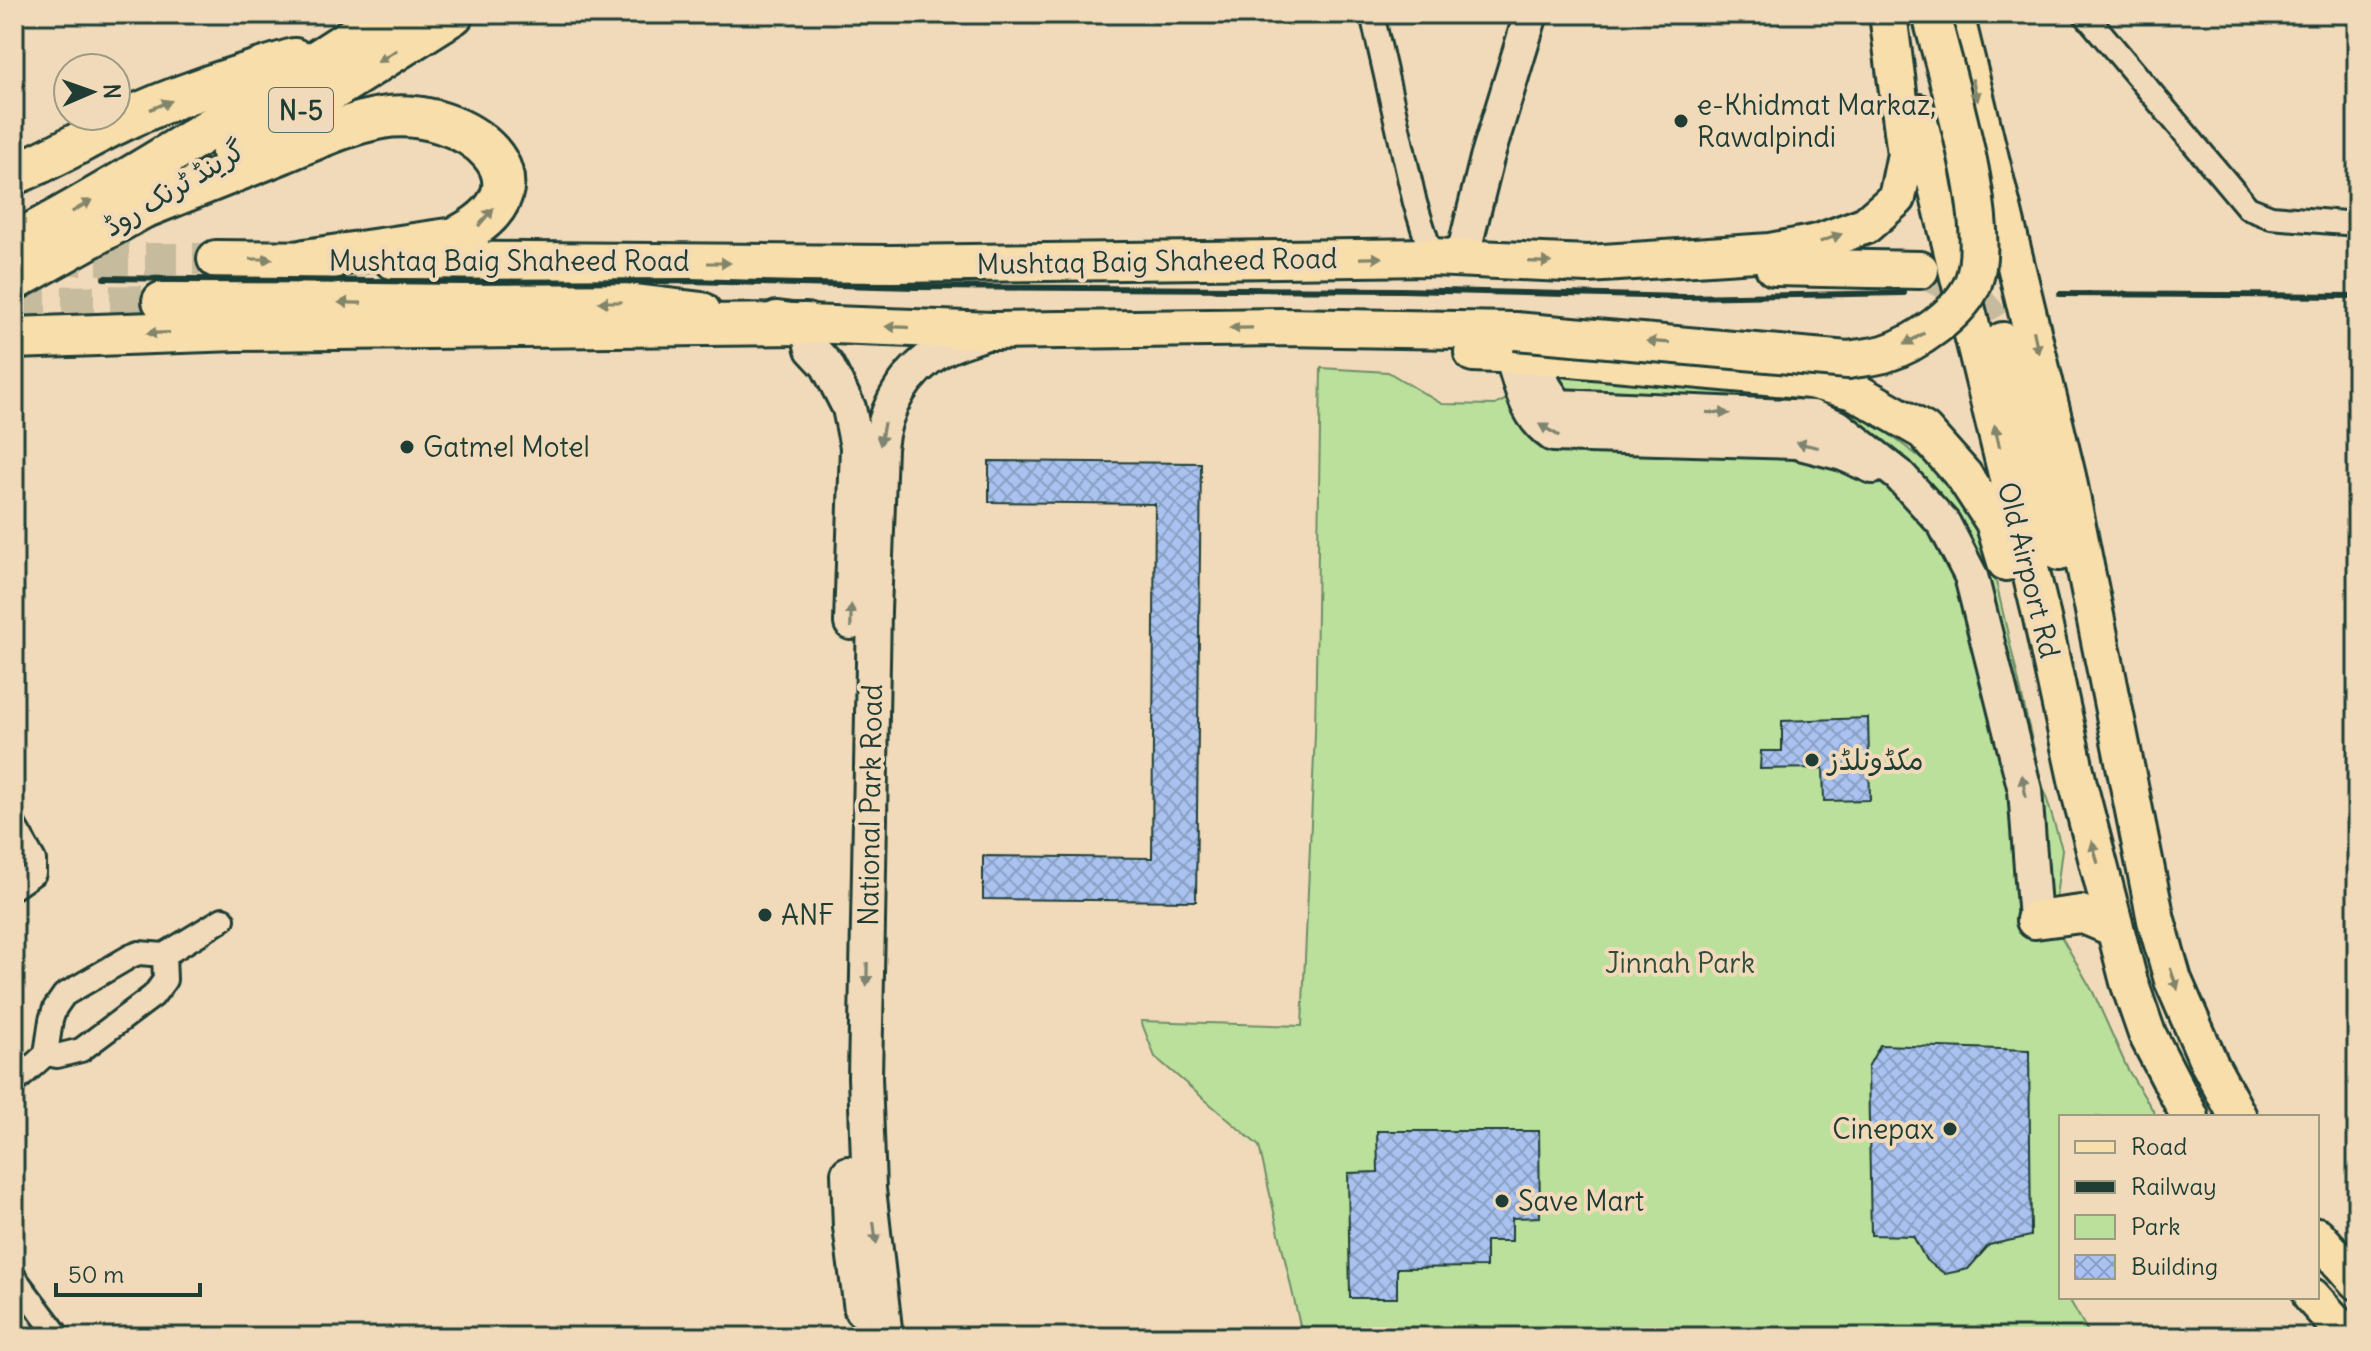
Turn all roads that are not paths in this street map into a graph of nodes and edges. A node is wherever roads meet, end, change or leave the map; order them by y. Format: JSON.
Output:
{"nodes":[{"id":1,"x":390,"y":14,"type":"edge"},
{"id":2,"x":453,"y":14,"type":"edge"},
{"id":3,"x":1372,"y":14,"type":"edge"},
{"id":4,"x":1531,"y":14,"type":"edge"},
{"id":5,"x":1891,"y":14,"type":"edge"},
{"id":6,"x":1931,"y":14,"type":"edge"},
{"id":7,"x":1955,"y":14,"type":"edge"},
{"id":8,"x":2085,"y":14,"type":"edge"},
{"id":9,"x":345,"y":43,"type":"junction"},
{"id":10,"x":1994,"y":166,"type":"junction"},
{"id":11,"x":14,"y":174,"type":"edge"},
{"id":12,"x":1938,"y":190,"type":"junction"},
{"id":13,"x":148,"y":206,"type":"junction"},
{"id":14,"x":2357,"y":224,"type":"edge"},
{"id":15,"x":14,"y":243,"type":"edge"},
{"id":16,"x":1447,"y":258,"type":"junction"},
{"id":17,"x":216,"y":259,"type":"tunnel mouth"},
{"id":18,"x":305,"y":260,"type":"junction"},
{"id":19,"x":1588,"y":264,"type":"junction"},
{"id":20,"x":1920,"y":270,"type":"tunnel mouth"},
{"id":21,"x":14,"y":280,"type":"edge"},
{"id":22,"x":161,"y":301,"type":"tunnel mouth"},
{"id":23,"x":806,"y":324,"type":"junction"},
{"id":24,"x":993,"y":331,"type":"junction"},
{"id":25,"x":14,"y":338,"type":"edge"},
{"id":26,"x":2003,"y":341,"type":"tunnel mouth"},
{"id":27,"x":1513,"y":343,"type":"junction"},
{"id":28,"x":1550,"y":356,"type":"junction"},
{"id":29,"x":1944,"y":524,"type":"junction"},
{"id":30,"x":2078,"y":784,"type":"junction"},
{"id":31,"x":14,"y":825,"type":"edge"},
{"id":32,"x":14,"y":887,"type":"edge"},
{"id":33,"x":223,"y":919,"type":"dead end"},
{"id":34,"x":2035,"y":920,"type":"joint"},
{"id":35,"x":2156,"y":920,"type":"junction"},
{"id":36,"x":2114,"y":928,"type":"junction"},
{"id":37,"x":164,"y":955,"type":"junction"},
{"id":38,"x":46,"y":1054,"type":"junction"},
{"id":39,"x":14,"y":1083,"type":"edge"},
{"id":40,"x":2189,"y":1115,"type":"edge"},
{"id":41,"x":2237,"y":1115,"type":"edge"},
{"id":42,"x":2319,"y":1238,"type":"edge"},
{"id":43,"x":14,"y":1277,"type":"edge"},
{"id":44,"x":2357,"y":1281,"type":"edge"},
{"id":45,"x":2314,"y":1299,"type":"edge"},
{"id":46,"x":59,"y":1337,"type":"edge"},
{"id":47,"x":864,"y":1337,"type":"edge"},
{"id":48,"x":886,"y":1337,"type":"edge"},
{"id":49,"x":2348,"y":1337,"type":"edge"}],
"edges":[{"from":1,"to":9,"type":"highway","name":"گرینڈ ٹرنک روڈ","number":"N-5"},
{"from":2,"to":13,"type":"highway","name":"گرینڈ ٹرنک روڈ","number":"N-5","one_way":true},
{"from":3,"to":16,"type":"street"},
{"from":4,"to":16,"type":"street"},
{"from":5,"to":12,"type":"main road","name":"Old Airport Rd"},
{"from":19,"to":5,"type":"main road","name":"Mushtaq Baig Shaheed Road","one_way":true},
{"from":6,"to":27,"type":"main road","one_way":true,"bridge":true},
{"from":7,"to":10,"type":"main road","name":"Old Airport Rd","one_way":true},
{"from":8,"to":14,"type":"street"},
{"from":11,"to":9,"type":"highway","one_way":true},
{"from":15,"to":9,"type":"highway","name":"گرینڈ ٹرنک روڈ","number":"N-5","one_way":true},
{"from":10,"to":12,"type":"main road"},
{"from":10,"to":35,"type":"main road","name":"Old Airport Rd","one_way":true},
{"from":30,"to":12,"type":"main road","name":"Old Airport Rd","one_way":true},
{"from":18,"to":13,"type":"highway","one_way":true},
{"from":13,"to":21,"type":"highway","name":"گرینڈ ٹرنک روڈ","number":"N-5"},
{"from":18,"to":16,"type":"main road","name":"Mushtaq Baig Shaheed Road","one_way":true},
{"from":16,"to":19,"type":"main road","name":"Mushtaq Baig Shaheed Road","one_way":true},
{"from":17,"to":18,"type":"main road","name":"Mushtaq Baig Shaheed Road","one_way":true},
{"from":19,"to":20,"type":"main road"},
{"from":23,"to":22,"type":"main road","one_way":true},
{"from":24,"to":23,"type":"main road","one_way":true},
{"from":23,"to":25,"type":"highway","one_way":true},
{"from":47,"to":23,"type":"street","name":"National Park Road","one_way":true},
{"from":27,"to":24,"type":"main road","one_way":true},
{"from":24,"to":48,"type":"street","name":"National Park Road","one_way":true},
{"from":26,"to":35,"type":"main road"},
{"from":27,"to":28,"type":"main road"},
{"from":29,"to":27,"type":"street","one_way":true},
{"from":28,"to":29,"type":"street","one_way":true},
{"from":28,"to":30,"type":"main road"},
{"from":34,"to":29,"type":"street","one_way":true},
{"from":36,"to":30,"type":"main road","name":"Old Airport Rd","one_way":true},
{"from":31,"to":32,"type":"street"},
{"from":33,"to":37,"type":"street"},
{"from":34,"to":36,"type":"main road"},
{"from":35,"to":41,"type":"main road","name":"Old Airport Rd","one_way":true},
{"from":36,"to":40,"type":"main road","name":"Old Airport Rd"},
{"from":37,"to":38,"type":"street"},
{"from":37,"to":38,"type":"street"},
{"from":38,"to":39,"type":"street"},
{"from":42,"to":44,"type":"main road"},
{"from":43,"to":46,"type":"street"},
{"from":45,"to":49,"type":"main road"}]}
